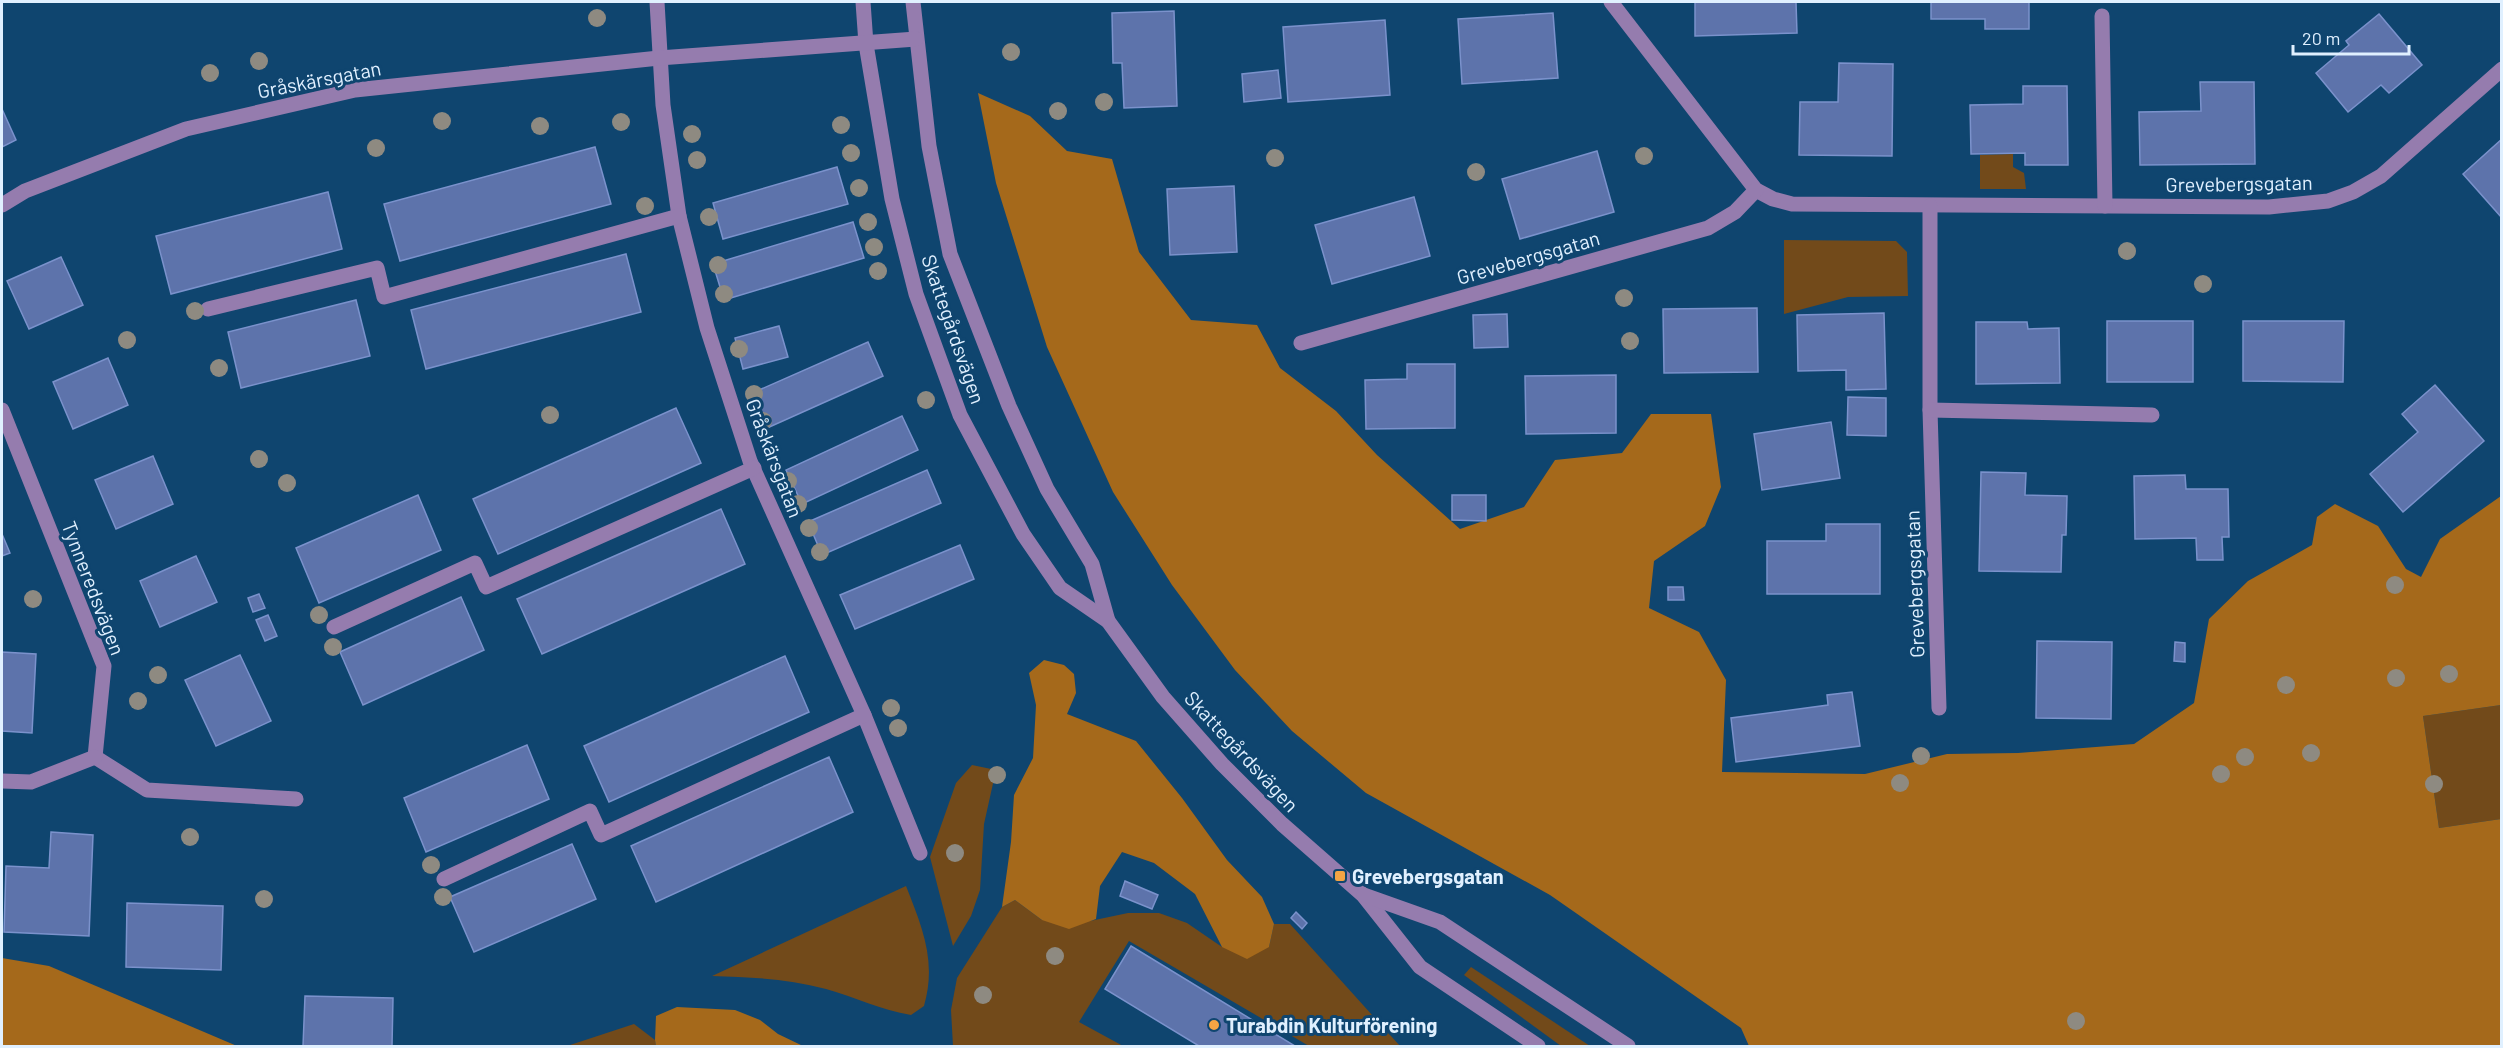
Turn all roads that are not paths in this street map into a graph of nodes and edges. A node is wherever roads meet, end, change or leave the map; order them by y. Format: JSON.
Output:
{"nodes":[{"id":1,"x":657,"y":2,"type":"edge"},
{"id":2,"x":863,"y":2,"type":"edge"},
{"id":3,"x":913,"y":2,"type":"edge"},
{"id":4,"x":1611,"y":2,"type":"edge"},
{"id":5,"x":2102,"y":16,"type":"dead end"},
{"id":6,"x":916,"y":39,"type":"junction"},
{"id":7,"x":866,"y":44,"type":"junction"},
{"id":8,"x":659,"y":58,"type":"junction"},
{"id":9,"x":2502,"y":69,"type":"edge"},
{"id":10,"x":1756,"y":190,"type":"junction"},
{"id":11,"x":2,"y":205,"type":"edge"},
{"id":12,"x":1930,"y":206,"type":"junction"},
{"id":13,"x":2105,"y":206,"type":"junction"},
{"id":14,"x":679,"y":216,"type":"junction"},
{"id":15,"x":208,"y":309,"type":"dead end"},
{"id":16,"x":1301,"y":343,"type":"dead end"},
{"id":17,"x":2,"y":410,"type":"edge"},
{"id":18,"x":1930,"y":410,"type":"junction"},
{"id":19,"x":2152,"y":415,"type":"dead end"},
{"id":20,"x":754,"y":468,"type":"junction"},
{"id":21,"x":1108,"y":621,"type":"junction"},
{"id":22,"x":334,"y":627,"type":"dead end"},
{"id":23,"x":1939,"y":708,"type":"dead end"},
{"id":24,"x":864,"y":715,"type":"junction"},
{"id":25,"x":95,"y":758,"type":"junction"},
{"id":26,"x":2,"y":781,"type":"edge"},
{"id":27,"x":296,"y":799,"type":"dead end"},
{"id":28,"x":920,"y":853,"type":"dead end"},
{"id":29,"x":444,"y":879,"type":"dead end"},
{"id":30,"x":1363,"y":895,"type":"junction"},
{"id":31,"x":1538,"y":1047,"type":"edge"},
{"id":32,"x":1628,"y":1047,"type":"edge"}],
"edges":[{"from":1,"to":8,"type":"street","name":"Gråskärsgatan"},
{"from":2,"to":7,"type":"street","name":"Skattegårdsvägen"},
{"from":3,"to":6,"type":"street","name":"Skattegårdsvägen"},
{"from":4,"to":10,"type":"street","name":"Grevebergsgatan"},
{"from":5,"to":13,"type":"street"},
{"from":6,"to":7,"type":"street","name":"Gråskärsgatan"},
{"from":6,"to":21,"type":"street","name":"Skattegårdsvägen"},
{"from":7,"to":8,"type":"street","name":"Gråskärsgatan"},
{"from":7,"to":21,"type":"street","name":"Skattegårdsvägen"},
{"from":8,"to":11,"type":"street","name":"Gråskärsgatan"},
{"from":8,"to":14,"type":"street","name":"Gråskärsgatan"},
{"from":9,"to":13,"type":"street","name":"Grevebergsgatan"},
{"from":10,"to":12,"type":"street","name":"Grevebergsgatan"},
{"from":10,"to":16,"type":"street","name":"Grevebergsgatan"},
{"from":12,"to":13,"type":"street","name":"Grevebergsgatan"},
{"from":12,"to":18,"type":"street","name":"Grevebergsgatan"},
{"from":14,"to":15,"type":"street"},
{"from":14,"to":20,"type":"street","name":"Gråskärsgatan"},
{"from":17,"to":25,"type":"street","name":"Tynneredsvägen"},
{"from":18,"to":19,"type":"street"},
{"from":18,"to":23,"type":"street","name":"Grevebergsgatan"},
{"from":20,"to":22,"type":"street"},
{"from":20,"to":24,"type":"street","name":"Gråskärsgatan"},
{"from":21,"to":30,"type":"street","name":"Skattegårdsvägen"},
{"from":24,"to":28,"type":"street","name":"Gråskärsgatan"},
{"from":24,"to":29,"type":"street"},
{"from":25,"to":26,"type":"street"},
{"from":25,"to":27,"type":"street"},
{"from":30,"to":31,"type":"street","name":"Skattegårdsvägen"},
{"from":30,"to":32,"type":"street","name":"Skattegårdsvägen"}]}
